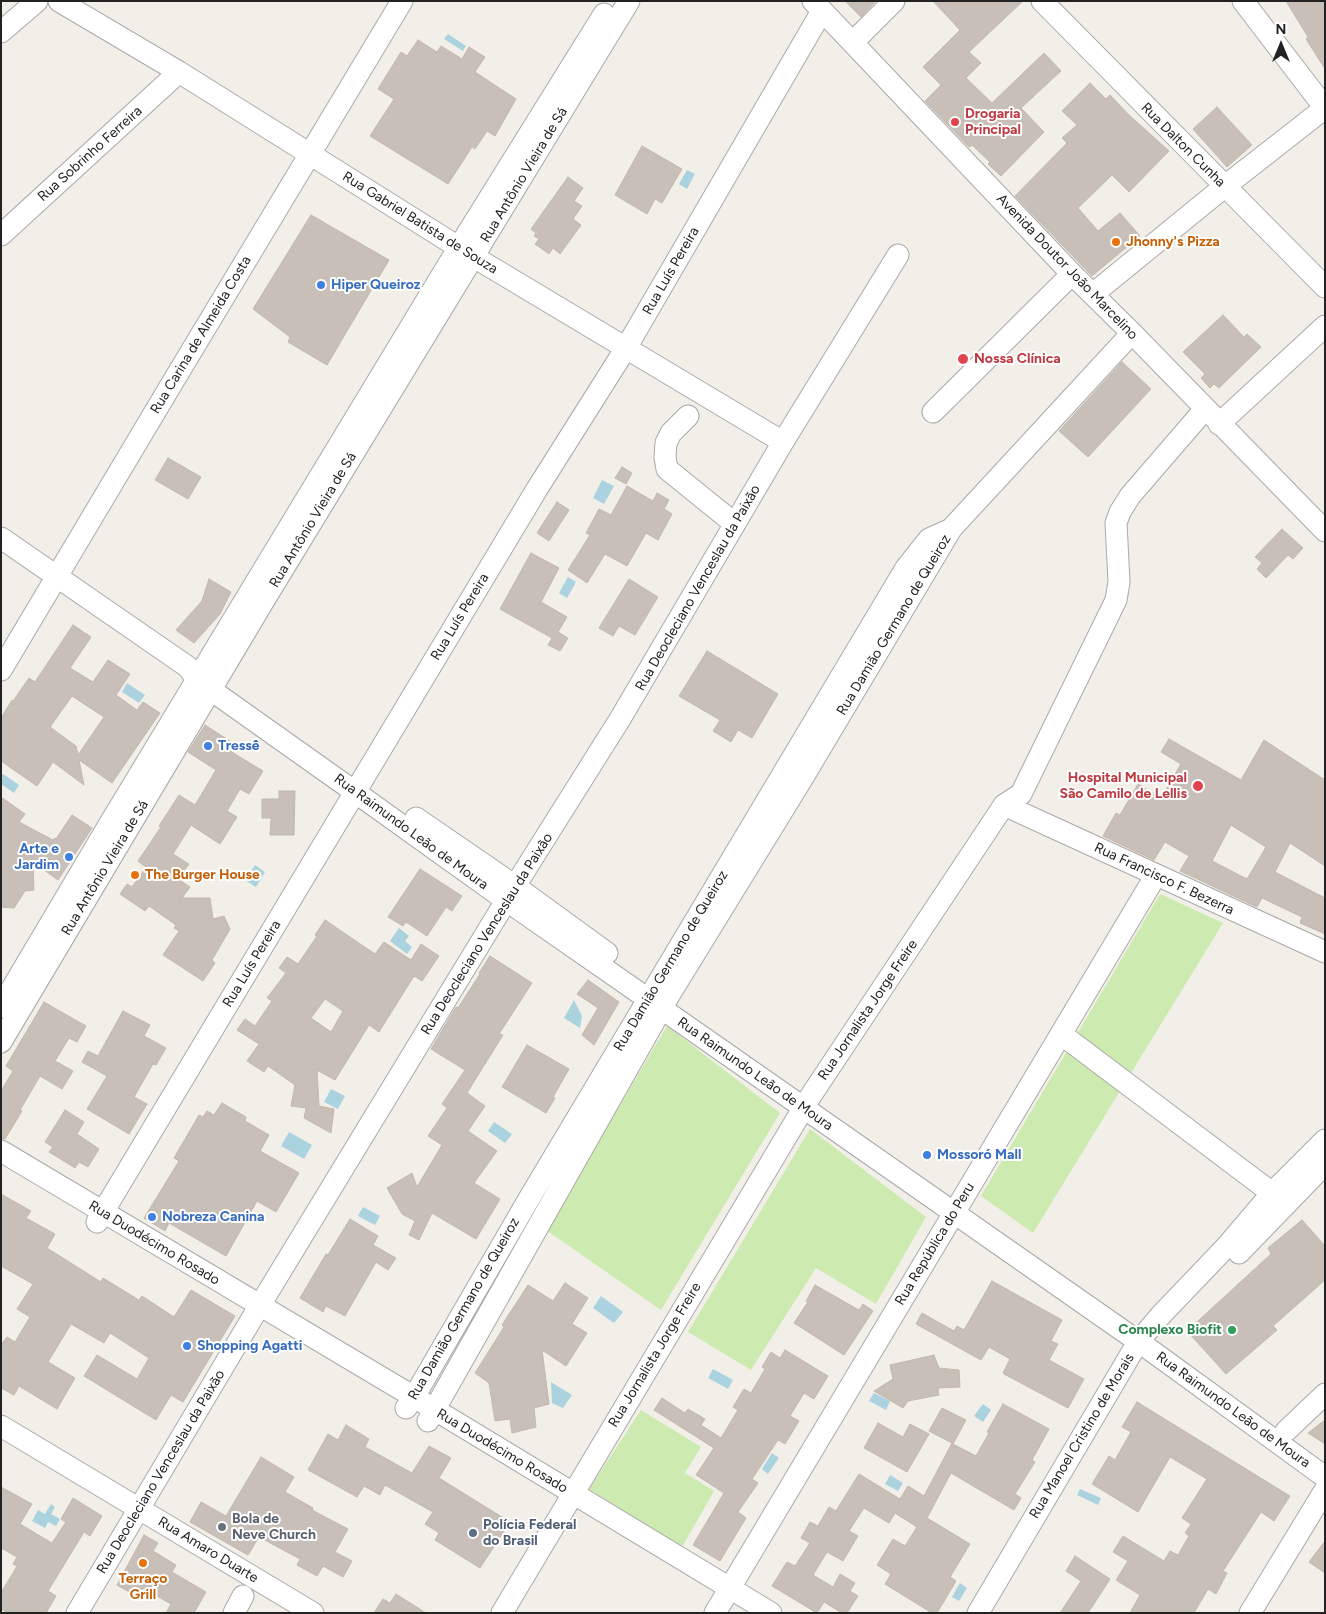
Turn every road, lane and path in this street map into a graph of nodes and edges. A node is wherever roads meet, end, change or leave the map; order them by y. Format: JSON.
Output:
{"nodes":[{"id":1,"x":37,"y":1,"type":"edge"},
{"id":2,"x":59,"y":1,"type":"edge"},
{"id":3,"x":612,"y":1,"type":"edge"},
{"id":4,"x":629,"y":1,"type":"edge"},
{"id":5,"x":894,"y":1,"type":"edge"},
{"id":6,"x":1042,"y":1,"type":"edge"},
{"id":7,"x":1242,"y":1,"type":"edge"},
{"id":8,"x":399,"y":2,"type":"edge"},
{"id":9,"x":817,"y":6,"type":"edge"},
{"id":10,"x":1,"y":32,"type":"edge"},
{"id":11,"x":852,"y":42,"type":"junction"},
{"id":12,"x":583,"y":62,"type":"junction"},
{"id":13,"x":179,"y":72,"type":"junction"},
{"id":14,"x":1325,"y":108,"type":"edge"},
{"id":15,"x":309,"y":155,"type":"junction"},
{"id":16,"x":1224,"y":187,"type":"junction"},
{"id":17,"x":1,"y":235,"type":"edge"},
{"id":18,"x":467,"y":252,"type":"junction"},
{"id":19,"x":898,"y":255,"type":"dead end"},
{"id":20,"x":1072,"y":274,"type":"junction"},
{"id":21,"x":1325,"y":287,"type":"edge"},
{"id":22,"x":1093,"y":294,"type":"junction"},
{"id":23,"x":1325,"y":326,"type":"edge"},
{"id":24,"x":1132,"y":333,"type":"junction"},
{"id":25,"x":626,"y":348,"type":"junction"},
{"id":26,"x":933,"y":412,"type":"dead end"},
{"id":27,"x":688,"y":416,"type":"dead end"},
{"id":28,"x":1212,"y":416,"type":"junction"},
{"id":29,"x":784,"y":442,"type":"junction"},
{"id":30,"x":736,"y":524,"type":"junction"},
{"id":31,"x":1325,"y":531,"type":"edge"},
{"id":32,"x":1,"y":538,"type":"edge"},
{"id":33,"x":57,"y":576,"type":"junction"},
{"id":34,"x":1,"y":670,"type":"edge"},
{"id":35,"x":203,"y":677,"type":"junction"},
{"id":36,"x":359,"y":786,"type":"junction"},
{"id":37,"x":1004,"y":805,"type":"junction"},
{"id":38,"x":1156,"y":875,"type":"junction"},
{"id":39,"x":511,"y":893,"type":"junction"},
{"id":40,"x":1325,"y":952,"type":"edge"},
{"id":41,"x":659,"y":998,"type":"junction"},
{"id":42,"x":1,"y":1007,"type":"edge"},
{"id":43,"x":1061,"y":1034,"type":"junction"},
{"id":44,"x":1,"y":1042,"type":"edge"},
{"id":45,"x":807,"y":1103,"type":"junction"},
{"id":46,"x":1325,"y":1140,"type":"edge"},
{"id":47,"x":1,"y":1151,"type":"edge"},
{"id":48,"x":1325,"y":1164,"type":"edge"},
{"id":49,"x":1,"y":1165,"type":"edge"},
{"id":50,"x":1278,"y":1200,"type":"junction"},
{"id":51,"x":956,"y":1208,"type":"junction"},
{"id":52,"x":100,"y":1217,"type":"junction"},
{"id":53,"x":257,"y":1311,"type":"junction"},
{"id":54,"x":1148,"y":1340,"type":"junction"},
{"id":55,"x":1325,"y":1394,"type":"edge"},
{"id":56,"x":410,"y":1403,"type":"junction"},
{"id":57,"x":431,"y":1416,"type":"junction"},
{"id":58,"x":1,"y":1426,"type":"edge"},
{"id":59,"x":1286,"y":1431,"type":"junction"},
{"id":60,"x":1325,"y":1460,"type":"edge"},
{"id":61,"x":1325,"y":1477,"type":"edge"},
{"id":62,"x":1325,"y":1490,"type":"edge"},
{"id":63,"x":569,"y":1499,"type":"junction"},
{"id":64,"x":139,"y":1509,"type":"junction"},
{"id":65,"x":722,"y":1601,"type":"edge"},
{"id":66,"x":77,"y":1613,"type":"edge"},
{"id":67,"x":313,"y":1613,"type":"edge"},
{"id":68,"x":502,"y":1613,"type":"edge"},
{"id":69,"x":743,"y":1613,"type":"edge"},
{"id":70,"x":770,"y":1613,"type":"edge"},
{"id":71,"x":978,"y":1613,"type":"edge"},
{"id":72,"x":993,"y":1613,"type":"edge"},
{"id":73,"x":1250,"y":1613,"type":"edge"}],
"edges":[{"from":1,"to":10,"type":"street"},
{"from":2,"to":13,"type":"street","name":"Rua Gabriel Batista de Souza"},
{"from":3,"to":12,"type":"street","name":"Rua Antônio Vieira de Sá"},
{"from":4,"to":12,"type":"street","name":"Rua Antônio Vieira de Sá"},
{"from":5,"to":11,"type":"street"},
{"from":6,"to":16,"type":"street","name":"Rua Dalton Cunha"},
{"from":7,"to":14,"type":"street"},
{"from":8,"to":15,"type":"street","name":"Rua Carina de Almeida Costa"},
{"from":9,"to":11,"type":"street","name":"Avenida Doutor João Marcelino"},
{"from":9,"to":25,"type":"street","name":"Rua Luís Pereira"},
{"from":11,"to":20,"type":"street","name":"Avenida Doutor João Marcelino"},
{"from":12,"to":18,"type":"street","name":"Rua Antônio Vieira de Sá"},
{"from":13,"to":15,"type":"street","name":"Rua Gabriel Batista de Souza"},
{"from":13,"to":17,"type":"street","name":"Rua Sobrinho Ferreira"},
{"from":14,"to":16,"type":"street"},
{"from":15,"to":18,"type":"street","name":"Rua Gabriel Batista de Souza"},
{"from":15,"to":33,"type":"street","name":"Rua Carina de Almeida Costa"},
{"from":16,"to":21,"type":"street","name":"Rua Dalton Cunha"},
{"from":16,"to":22,"type":"street"},
{"from":18,"to":25,"type":"street","name":"Rua Gabriel Batista de Souza"},
{"from":18,"to":35,"type":"street","name":"Rua Antônio Vieira de Sá"},
{"from":19,"to":29,"type":"street","name":"Rua Deocleciano Venceslau da Paixão"},
{"from":20,"to":22,"type":"street","name":"Avenida Doutor João Marcelino"},
{"from":20,"to":26,"type":"street"},
{"from":22,"to":24,"type":"street","name":"Avenida Doutor João Marcelino"},
{"from":23,"to":28,"type":"street","name":"Rua Jornalista Jorge Freire"},
{"from":24,"to":28,"type":"street","name":"Avenida Doutor João Marcelino"},
{"from":24,"to":41,"type":"street","name":"Rua Damião Germano de Queiroz"},
{"from":25,"to":29,"type":"street","name":"Rua Gabriel Batista de Souza"},
{"from":25,"to":36,"type":"street","name":"Rua Luís Pereira"},
{"from":27,"to":30,"type":"street"},
{"from":28,"to":31,"type":"street","name":"Avenida Doutor João Marcelino"},
{"from":28,"to":37,"type":"street","name":"Rua Jornalista Jorge Freire"},
{"from":29,"to":30,"type":"street","name":"Rua Deocleciano Venceslau da Paixão"},
{"from":30,"to":39,"type":"street","name":"Rua Deocleciano Venceslau da Paixão"},
{"from":32,"to":33,"type":"street","name":"Rua Raimundo Leão de Moura"},
{"from":33,"to":34,"type":"street","name":"Rua Carina de Almeida Costa"},
{"from":33,"to":35,"type":"street","name":"Rua Raimundo Leão de Moura"},
{"from":35,"to":36,"type":"street","name":"Rua Raimundo Leão de Moura"},
{"from":35,"to":42,"type":"street","name":"Rua Antônio Vieira de Sá"},
{"from":35,"to":44,"type":"street","name":"Rua Antônio Vieira de Sá"},
{"from":36,"to":39,"type":"street","name":"Rua Raimundo Leão de Moura"},
{"from":36,"to":52,"type":"street","name":"Rua Luís Pereira"},
{"from":37,"to":38,"type":"street","name":"Rua Francisco F. Bezerra"},
{"from":37,"to":45,"type":"street","name":"Rua Jornalista Jorge Freire"},
{"from":38,"to":40,"type":"street","name":"Rua Francisco F. Bezerra"},
{"from":38,"to":43,"type":"street","name":"Rua República do Peru"},
{"from":39,"to":41,"type":"street","name":"Rua Raimundo Leão de Moura"},
{"from":39,"to":53,"type":"street","name":"Rua Deocleciano Venceslau da Paixão"},
{"from":41,"to":45,"type":"street","name":"Rua Raimundo Leão de Moura"},
{"from":41,"to":56,"type":"street","name":"Rua Damião Germano de Queiroz"},
{"from":41,"to":57,"type":"street","name":"Rua Damião Germano de Queiroz"},
{"from":43,"to":50,"type":"street"},
{"from":43,"to":51,"type":"street","name":"Rua República do Peru"},
{"from":45,"to":51,"type":"street","name":"Rua Raimundo Leão de Moura"},
{"from":45,"to":63,"type":"street","name":"Rua Jornalista Jorge Freire"},
{"from":46,"to":50,"type":"street","name":"Rua Manoel Cristino de Morais"},
{"from":47,"to":52,"type":"street","name":"Rua Duodécimo Rosado"},
{"from":48,"to":50,"type":"street","name":"Rua Manoel Cristino de Morais"},
{"from":49,"to":52,"type":"street","name":"Rua Duodécimo Rosado"},
{"from":50,"to":54,"type":"street","name":"Rua Manoel Cristino de Morais"},
{"from":51,"to":54,"type":"street","name":"Rua Raimundo Leão de Moura"},
{"from":51,"to":65,"type":"street","name":"Rua República do Peru"},
{"from":52,"to":53,"type":"street","name":"Rua Duodécimo Rosado"},
{"from":53,"to":56,"type":"street","name":"Rua Duodécimo Rosado"},
{"from":53,"to":64,"type":"street","name":"Rua Deocleciano Venceslau da Paixão"},
{"from":54,"to":59,"type":"street","name":"Rua Raimundo Leão de Moura"},
{"from":54,"to":61,"type":"street","name":"Rua Raimundo Leão de Moura"},
{"from":54,"to":71,"type":"street","name":"Rua Manoel Cristino de Morais"},
{"from":54,"to":72,"type":"street","name":"Rua Manoel Cristino de Morais"},
{"from":55,"to":59,"type":"street"},
{"from":56,"to":57,"type":"street","name":"Rua Duodécimo Rosado"},
{"from":57,"to":63,"type":"street","name":"Rua Duodécimo Rosado"},
{"from":58,"to":64,"type":"street","name":"Rua Amaro Duarte"},
{"from":59,"to":60,"type":"street","name":"Rua Raimundo Leão de Moura"},
{"from":62,"to":73,"type":"street"},
{"from":63,"to":65,"type":"street","name":"Rua Duodécimo Rosado"},
{"from":63,"to":68,"type":"street","name":"Rua Jornalista Jorge Freire"},
{"from":64,"to":66,"type":"street","name":"Rua Deocleciano Venceslau da Paixão"},
{"from":64,"to":67,"type":"street","name":"Rua Amaro Duarte"},
{"from":65,"to":69,"type":"street","name":"Rua Duodécimo Rosado"},
{"from":65,"to":70,"type":"street","name":"Rua Duodécimo Rosado"}]}
